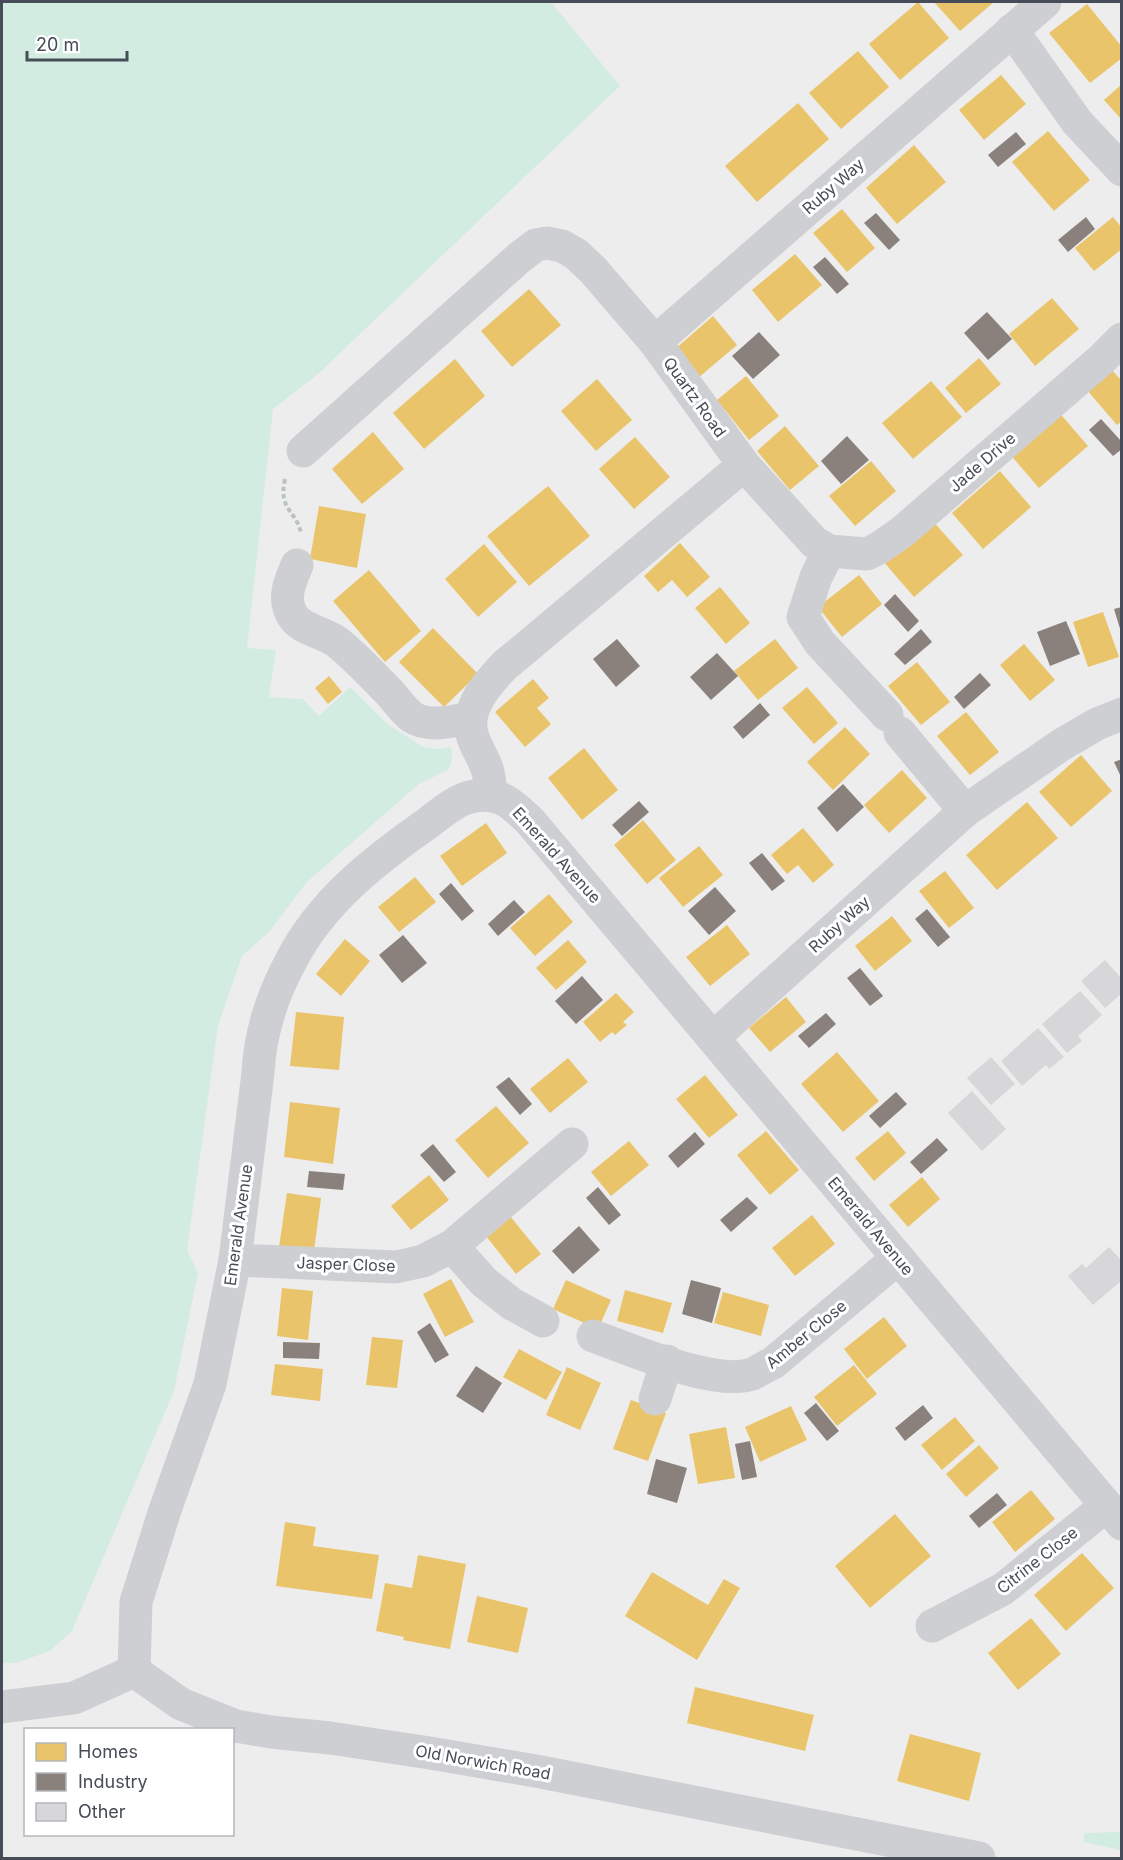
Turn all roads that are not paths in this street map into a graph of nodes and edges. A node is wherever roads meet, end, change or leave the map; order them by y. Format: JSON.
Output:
{"nodes":[{"id":1,"x":1045,"y":2,"type":"edge"},
{"id":2,"x":1012,"y":30,"type":"junction"},
{"id":3,"x":1122,"y":170,"type":"edge"},
{"id":4,"x":1122,"y":339,"type":"edge"},
{"id":5,"x":655,"y":342,"type":"junction"},
{"id":6,"x":303,"y":451,"type":"road end"},
{"id":7,"x":744,"y":465,"type":"junction"},
{"id":8,"x":829,"y":551,"type":"junction"},
{"id":9,"x":297,"y":565,"type":"road end"},
{"id":10,"x":1122,"y":714,"type":"edge"},
{"id":11,"x":470,"y":718,"type":"junction"},
{"id":12,"x":491,"y":795,"type":"junction"},
{"id":13,"x":965,"y":811,"type":"junction"},
{"id":14,"x":713,"y":1038,"type":"junction"},
{"id":15,"x":572,"y":1144,"type":"dead end"},
{"id":16,"x":452,"y":1246,"type":"junction"},
{"id":17,"x":898,"y":1258,"type":"junction"},
{"id":18,"x":235,"y":1260,"type":"junction"},
{"id":19,"x":543,"y":1321,"type":"dead end"},
{"id":20,"x":592,"y":1336,"type":"dead end"},
{"id":21,"x":667,"y":1361,"type":"junction"},
{"id":22,"x":655,"y":1399,"type":"dead end"},
{"id":23,"x":1114,"y":1515,"type":"edge"},
{"id":24,"x":932,"y":1626,"type":"dead end"},
{"id":25,"x":134,"y":1671,"type":"junction"},
{"id":26,"x":2,"y":1707,"type":"edge"},
{"id":27,"x":979,"y":1858,"type":"edge"}],
"edges":[{"from":1,"to":2,"type":"street","name":"Ruby Way"},
{"from":2,"to":3,"type":"street"},
{"from":2,"to":5,"type":"street","name":"Ruby Way"},
{"from":4,"to":8,"type":"street","name":"Jade Drive"},
{"from":5,"to":6,"type":"street","name":"Quartz Road"},
{"from":5,"to":7,"type":"street","name":"Quartz Road"},
{"from":7,"to":8,"type":"street","name":"Jade Drive"},
{"from":7,"to":11,"type":"street"},
{"from":8,"to":13,"type":"street"},
{"from":9,"to":11,"type":"street"},
{"from":10,"to":13,"type":"street","name":"Ruby Way"},
{"from":11,"to":12,"type":"street"},
{"from":12,"to":14,"type":"street","name":"Emerald Avenue"},
{"from":12,"to":18,"type":"street","name":"Emerald Avenue"},
{"from":13,"to":14,"type":"street","name":"Ruby Way"},
{"from":14,"to":17,"type":"street","name":"Emerald Avenue"},
{"from":15,"to":16,"type":"street","name":"Jasper Close"},
{"from":16,"to":18,"type":"street","name":"Jasper Close"},
{"from":16,"to":19,"type":"street"},
{"from":17,"to":21,"type":"street","name":"Amber Close"},
{"from":17,"to":23,"type":"street","name":"Emerald Avenue"},
{"from":18,"to":25,"type":"street","name":"Emerald Avenue"},
{"from":20,"to":21,"type":"street","name":"Amber Close"},
{"from":21,"to":22,"type":"street"},
{"from":23,"to":24,"type":"street","name":"Citrine Close"},
{"from":25,"to":26,"type":"street"},
{"from":25,"to":27,"type":"street","name":"Old Norwich Road"}]}
